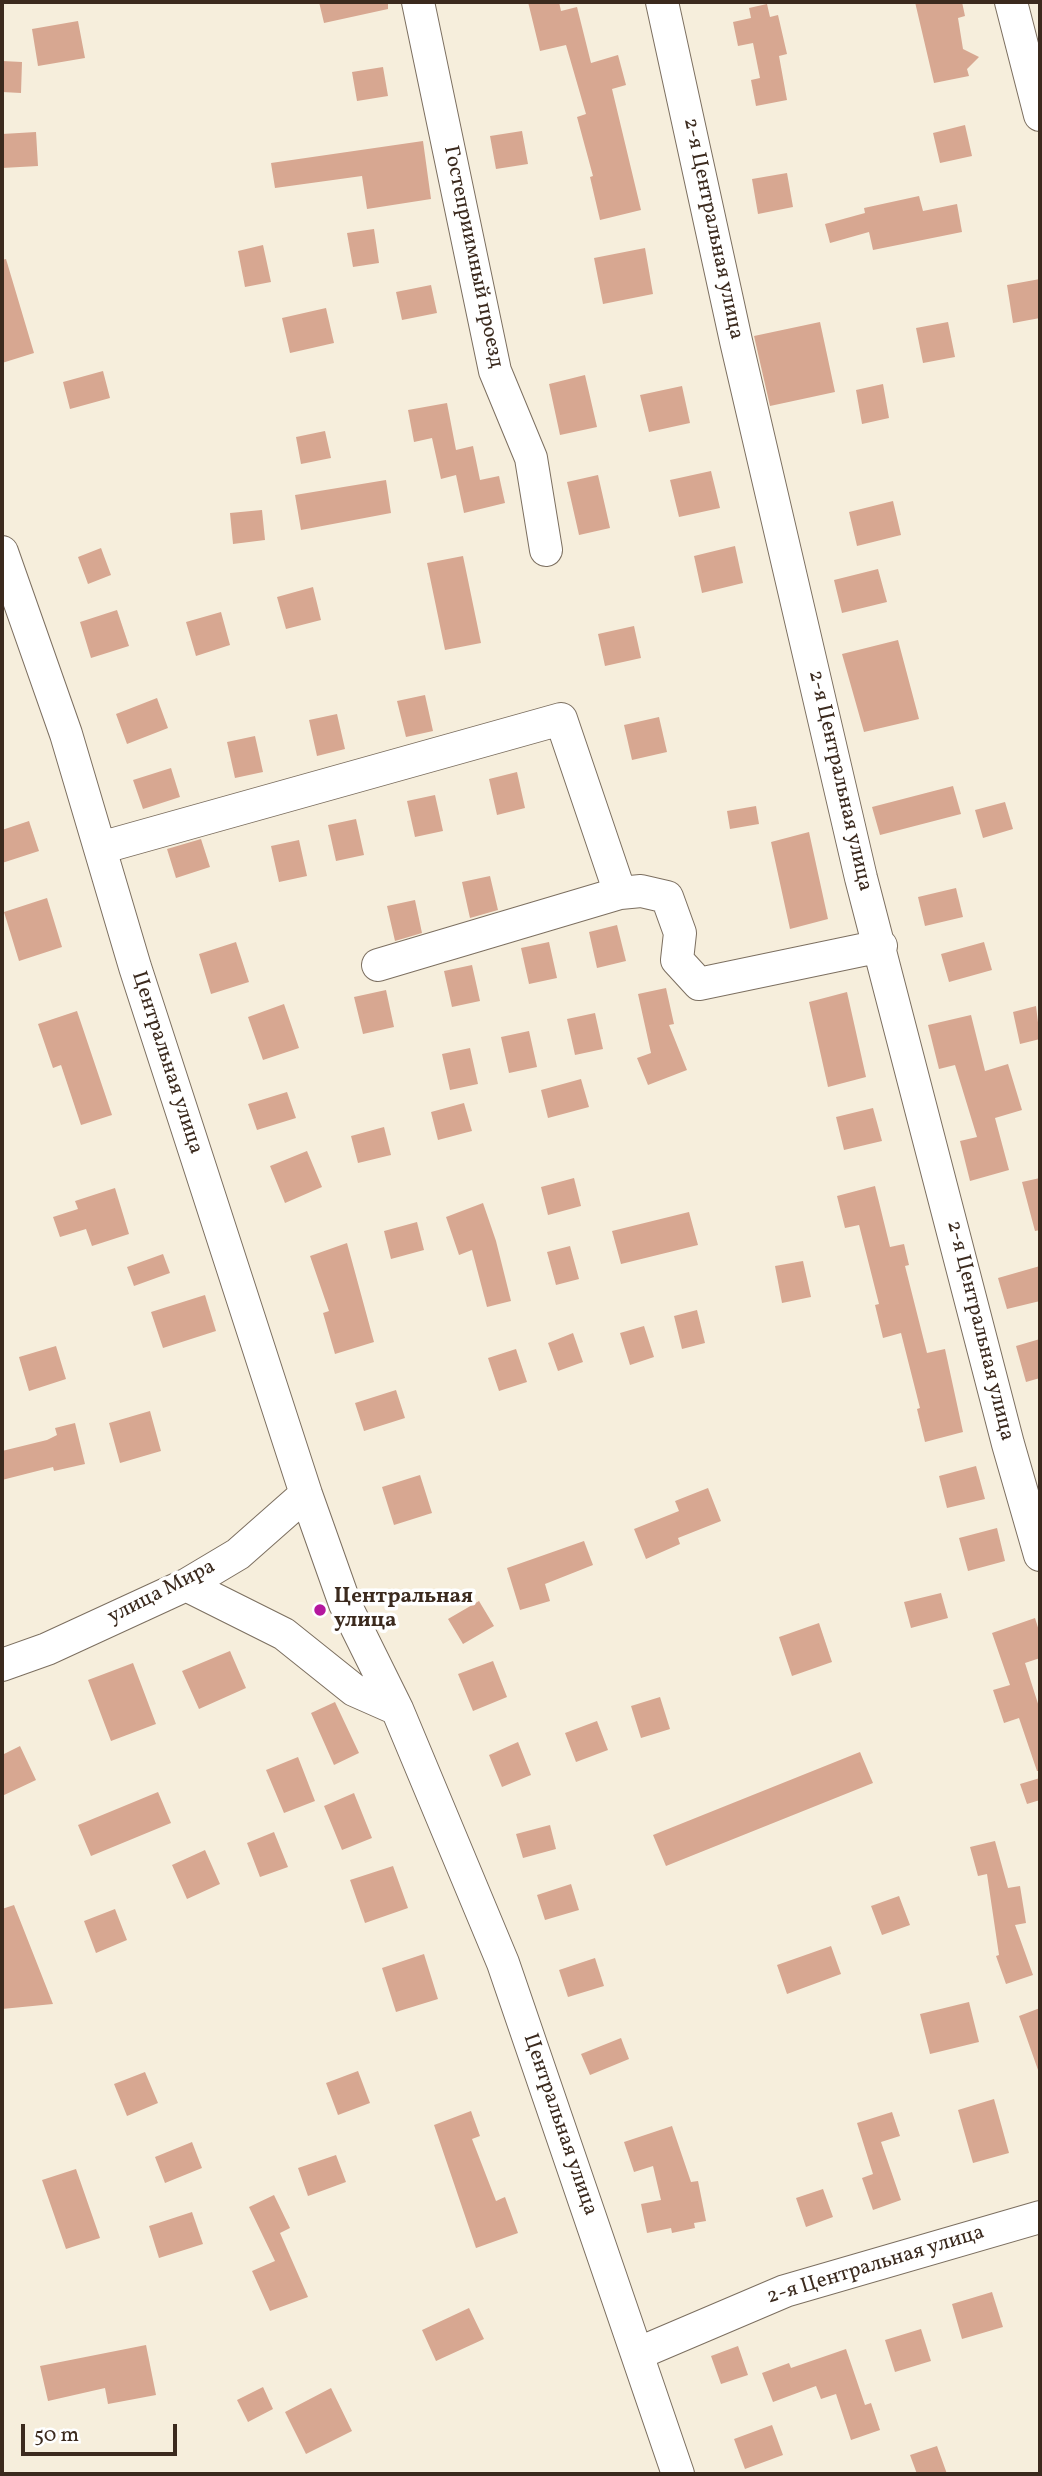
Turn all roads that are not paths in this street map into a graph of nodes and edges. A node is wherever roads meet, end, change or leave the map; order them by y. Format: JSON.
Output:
{"nodes":[{"id":1,"x":418,"y":2,"type":"edge"},
{"id":2,"x":662,"y":2,"type":"edge"},
{"id":3,"x":1011,"y":2,"type":"edge"},
{"id":4,"x":1040,"y":115,"type":"edge"},
{"id":5,"x":546,"y":550,"type":"dead end"},
{"id":6,"x":2,"y":552,"type":"edge"},
{"id":7,"x":100,"y":848,"type":"junction"},
{"id":8,"x":620,"y":893,"type":"junction"},
{"id":9,"x":881,"y":946,"type":"junction"},
{"id":10,"x":378,"y":965,"type":"dead end"},
{"id":11,"x":306,"y":1494,"type":"junction"},
{"id":12,"x":1040,"y":1555,"type":"edge"},
{"id":13,"x":186,"y":1585,"type":"junction"},
{"id":14,"x":2,"y":1665,"type":"edge"},
{"id":15,"x":397,"y":1709,"type":"junction"},
{"id":16,"x":1040,"y":2217,"type":"edge"},
{"id":17,"x":637,"y":2354,"type":"junction"},
{"id":18,"x":678,"y":2474,"type":"edge"}],
"edges":[{"from":1,"to":5,"type":"street","name":"Гостеприимный проезд"},
{"from":2,"to":9,"type":"street","name":"2-я Центральная улица"},
{"from":3,"to":4,"type":"street"},
{"from":6,"to":7,"type":"street","name":"Центральная улица"},
{"from":7,"to":8,"type":"street"},
{"from":7,"to":11,"type":"street","name":"Центральная улица"},
{"from":8,"to":9,"type":"street"},
{"from":8,"to":10,"type":"street"},
{"from":9,"to":12,"type":"street","name":"2-я Центральная улица"},
{"from":11,"to":13,"type":"street","name":"улица Мира"},
{"from":11,"to":15,"type":"street","name":"Центральная улица"},
{"from":13,"to":14,"type":"street","name":"улица Мира"},
{"from":13,"to":15,"type":"street"},
{"from":15,"to":17,"type":"street","name":"Центральная улица"},
{"from":16,"to":17,"type":"street","name":"2-я Центральная улица"},
{"from":17,"to":18,"type":"street","name":"Центральная улица"}]}
